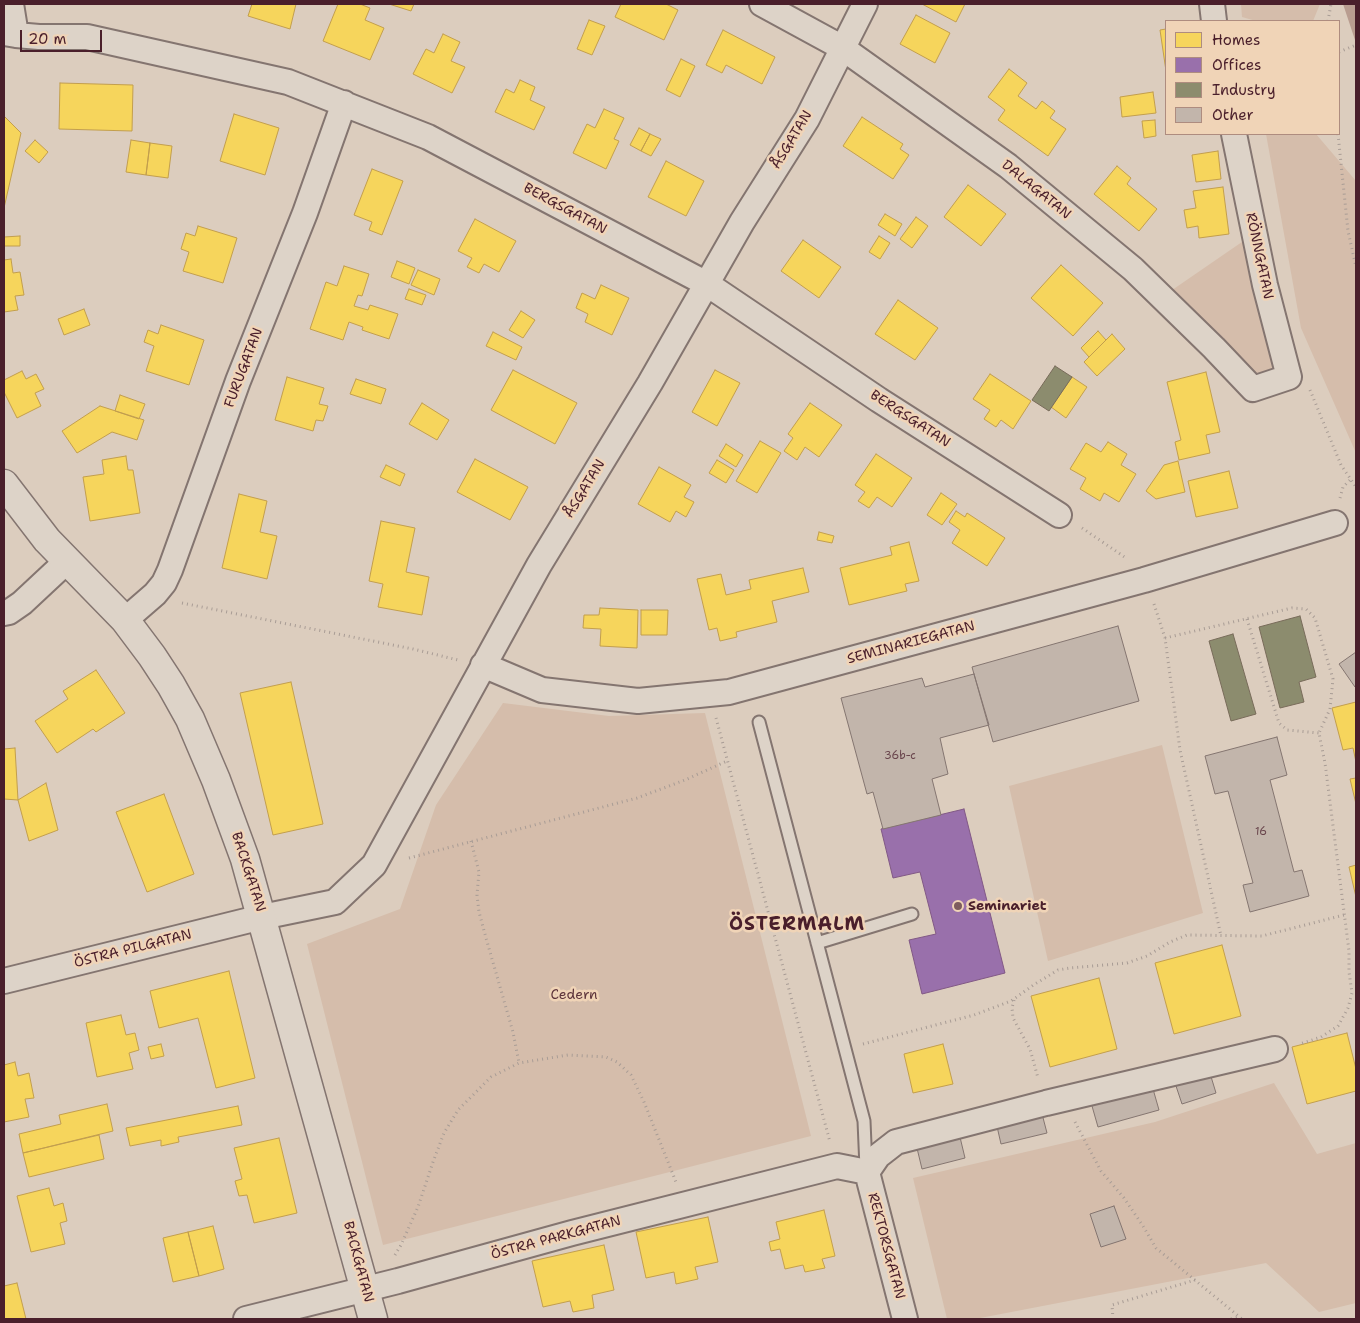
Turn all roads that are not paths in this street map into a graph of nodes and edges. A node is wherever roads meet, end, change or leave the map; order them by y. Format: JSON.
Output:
{"nodes":[{"id":1,"x":11,"y":4,"type":"edge"},
{"id":2,"x":762,"y":4,"type":"edge"},
{"id":3,"x":865,"y":4,"type":"edge"},
{"id":4,"x":1212,"y":4,"type":"edge"},
{"id":5,"x":1214,"y":20,"type":"edge"},
{"id":6,"x":10,"y":34,"type":"edge"},
{"id":7,"x":841,"y":48,"type":"junction"},
{"id":8,"x":344,"y":103,"type":"junction"},
{"id":9,"x":1234,"y":135,"type":"edge"},
{"id":10,"x":707,"y":284,"type":"junction"},
{"id":11,"x":1289,"y":378,"type":"joint"},
{"id":12,"x":4,"y":484,"type":"edge"},
{"id":13,"x":1059,"y":515,"type":"road end"},
{"id":14,"x":1335,"y":524,"type":"dead end"},
{"id":15,"x":67,"y":561,"type":"junction"},
{"id":16,"x":4,"y":613,"type":"edge"},
{"id":17,"x":125,"y":620,"type":"junction"},
{"id":18,"x":473,"y":663,"type":"junction"},
{"id":19,"x":759,"y":722,"type":"dead end"},
{"id":20,"x":912,"y":914,"type":"dead end"},
{"id":21,"x":262,"y":917,"type":"junction"},
{"id":22,"x":817,"y":943,"type":"junction"},
{"id":23,"x":4,"y":982,"type":"edge"},
{"id":24,"x":1276,"y":1050,"type":"road end"},
{"id":25,"x":867,"y":1172,"type":"junction"},
{"id":26,"x":365,"y":1289,"type":"junction"},
{"id":27,"x":246,"y":1319,"type":"edge"},
{"id":28,"x":373,"y":1319,"type":"edge"},
{"id":29,"x":906,"y":1319,"type":"edge"}],
"edges":[{"from":1,"to":6,"type":"street"},
{"from":2,"to":7,"type":"street","name":"DALAGATAN"},
{"from":3,"to":7,"type":"street","name":"ÅSGATAN"},
{"from":4,"to":5,"type":"street"},
{"from":6,"to":8,"type":"street","name":"BERGSGATAN"},
{"from":7,"to":10,"type":"street","name":"ÅSGATAN"},
{"from":7,"to":11,"type":"street","name":"DALAGATAN"},
{"from":8,"to":10,"type":"street","name":"BERGSGATAN"},
{"from":8,"to":17,"type":"street","name":"FURUGATAN"},
{"from":9,"to":11,"type":"street","name":"RÖNNGATAN"},
{"from":10,"to":13,"type":"street","name":"BERGSGATAN"},
{"from":10,"to":18,"type":"street","name":"ÅSGATAN"},
{"from":12,"to":15,"type":"street","name":"BACKGATAN"},
{"from":14,"to":18,"type":"street","name":"SEMINARIEGATAN"},
{"from":15,"to":16,"type":"street"},
{"from":15,"to":17,"type":"street","name":"BACKGATAN"},
{"from":17,"to":21,"type":"street","name":"BACKGATAN"},
{"from":18,"to":21,"type":"street","name":"ÅSGATAN"},
{"from":19,"to":22,"type":"lane"},
{"from":20,"to":22,"type":"lane"},
{"from":21,"to":23,"type":"street","name":"ÖSTRA PILGATAN"},
{"from":21,"to":26,"type":"street","name":"BACKGATAN"},
{"from":22,"to":25,"type":"lane"},
{"from":24,"to":25,"type":"street"},
{"from":25,"to":26,"type":"street","name":"ÖSTRA PARKGATAN"},
{"from":25,"to":29,"type":"street","name":"REKTORSGATAN"},
{"from":26,"to":27,"type":"street","name":"ÖSTRA PARKGATAN"},
{"from":26,"to":28,"type":"street","name":"BACKGATAN"}]}
